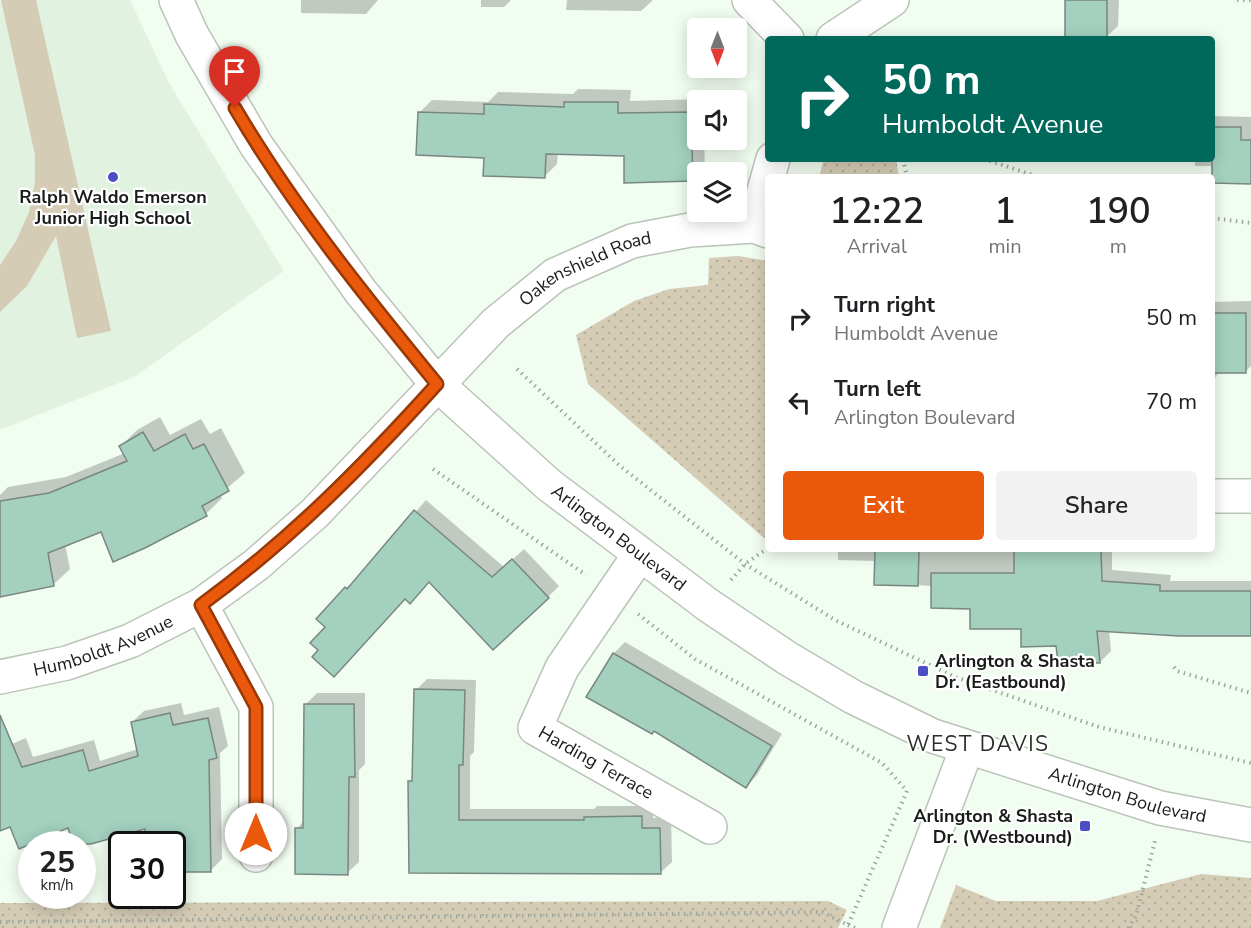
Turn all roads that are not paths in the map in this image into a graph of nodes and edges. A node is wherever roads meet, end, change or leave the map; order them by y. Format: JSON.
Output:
{"nodes":[{"id":1,"x":176,"y":0,"type":"edge"},
{"id":2,"x":749,"y":0,"type":"edge"},
{"id":3,"x":891,"y":0,"type":"edge"},
{"id":4,"x":785,"y":36,"type":"edge"},
{"id":5,"x":837,"y":36,"type":"edge"},
{"id":6,"x":765,"y":206,"type":"edge"},
{"id":7,"x":761,"y":229,"type":"edge"},
{"id":8,"x":437,"y":384,"type":"junction"},
{"id":9,"x":1215,"y":496,"type":"edge"},
{"id":10,"x":1251,"y":496,"type":"edge"},
{"id":11,"x":640,"y":554,"type":"junction"},
{"id":12,"x":201,"y":605,"type":"junction"},
{"id":13,"x":0,"y":677,"type":"edge"},
{"id":14,"x":967,"y":748,"type":"junction"},
{"id":15,"x":1251,"y":825,"type":"edge"},
{"id":16,"x":710,"y":827,"type":"dead end"},
{"id":17,"x":256,"y":855,"type":"dead end"},
{"id":18,"x":899,"y":928,"type":"edge"}],
"edges":[{"from":1,"to":8,"type":"street","name":"Arlington Boulevard"},
{"from":2,"to":4,"type":"street"},
{"from":3,"to":5,"type":"street"},
{"from":6,"to":7,"type":"street"},
{"from":7,"to":8,"type":"street","name":"Oakenshield Road"},
{"from":8,"to":11,"type":"street","name":"Arlington Boulevard"},
{"from":8,"to":12,"type":"street","name":"Humboldt Avenue"},
{"from":9,"to":10,"type":"street"},
{"from":11,"to":14,"type":"street","name":"Arlington Boulevard"},
{"from":11,"to":16,"type":"street","name":"Harding Terrace"},
{"from":12,"to":13,"type":"street","name":"Humboldt Avenue"},
{"from":12,"to":17,"type":"street"},
{"from":14,"to":15,"type":"street","name":"Arlington Boulevard"},
{"from":14,"to":18,"type":"street"}]}
